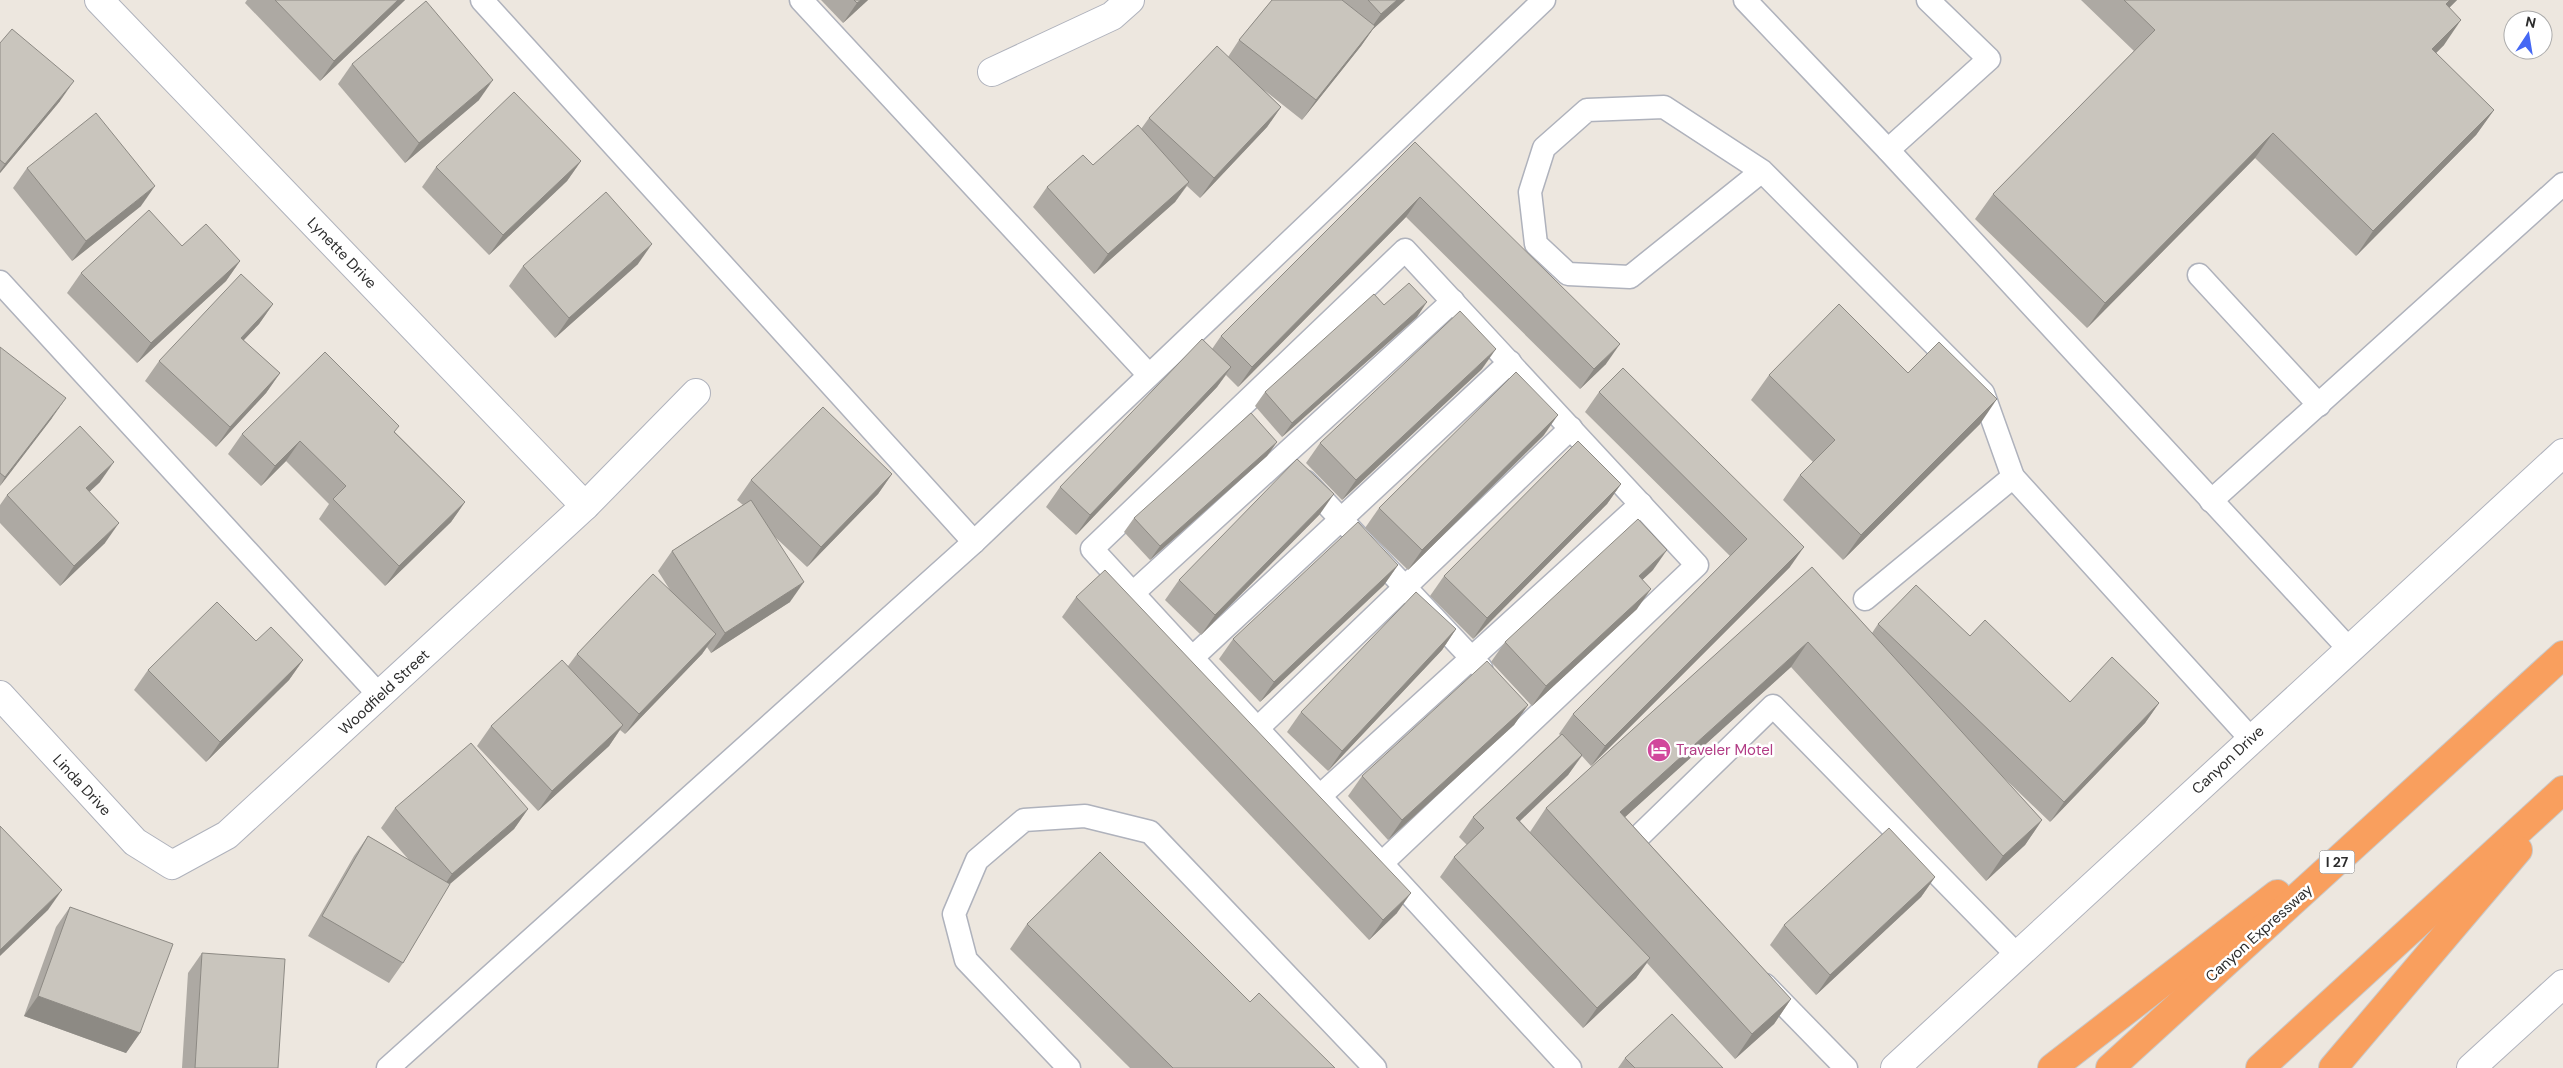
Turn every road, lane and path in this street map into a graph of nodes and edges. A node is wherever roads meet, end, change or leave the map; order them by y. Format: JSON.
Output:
{"nodes":[{"id":1,"x":99,"y":0,"type":"edge"},
{"id":2,"x":482,"y":0,"type":"edge"},
{"id":3,"x":801,"y":0,"type":"edge"},
{"id":4,"x":1130,"y":0,"type":"edge"},
{"id":5,"x":1544,"y":0,"type":"edge"},
{"id":6,"x":1745,"y":0,"type":"edge"},
{"id":7,"x":1928,"y":0,"type":"edge"},
{"id":8,"x":992,"y":72,"type":"dead end"},
{"id":9,"x":1888,"y":150,"type":"junction"},
{"id":10,"x":1762,"y":171,"type":"junction"},
{"id":11,"x":2563,"y":184,"type":"edge"},
{"id":12,"x":2199,"y":275,"type":"dead end"},
{"id":13,"x":0,"y":282,"type":"edge"},
{"id":14,"x":1453,"y":301,"type":"junction"},
{"id":15,"x":1510,"y":362,"type":"junction"},
{"id":16,"x":1149,"y":375,"type":"junction"},
{"id":17,"x":696,"y":393,"type":"dead end"},
{"id":18,"x":2319,"y":405,"type":"junction"},
{"id":19,"x":1571,"y":428,"type":"junction"},
{"id":20,"x":1276,"y":450,"type":"junction"},
{"id":21,"x":2563,"y":453,"type":"edge"},
{"id":22,"x":2012,"y":477,"type":"junction"},
{"id":23,"x":2211,"y":501,"type":"junction"},
{"id":24,"x":1641,"y":504,"type":"junction"},
{"id":25,"x":585,"y":506,"type":"junction"},
{"id":26,"x":1342,"y":519,"type":"junction"},
{"id":27,"x":974,"y":542,"type":"junction"},
{"id":28,"x":1405,"y":587,"type":"junction"},
{"id":29,"x":1133,"y":593,"type":"junction"},
{"id":30,"x":1865,"y":599,"type":"dead end"},
{"id":31,"x":2349,"y":649,"type":"junction"},
{"id":32,"x":2563,"y":655,"type":"edge"},
{"id":33,"x":1192,"y":658,"type":"junction"},
{"id":34,"x":1472,"y":658,"type":"junction"},
{"id":35,"x":1498,"y":687,"type":"edge"},
{"id":36,"x":0,"y":695,"type":"edge"},
{"id":37,"x":380,"y":696,"type":"junction"},
{"id":38,"x":1258,"y":728,"type":"junction"},
{"id":39,"x":2251,"y":739,"type":"junction"},
{"id":40,"x":2442,"y":766,"type":"junction"},
{"id":41,"x":2563,"y":790,"type":"edge"},
{"id":42,"x":1320,"y":796,"type":"junction"},
{"id":43,"x":2563,"y":798,"type":"edge"},
{"id":44,"x":1382,"y":863,"type":"junction"},
{"id":45,"x":172,"y":865,"type":"joint"},
{"id":46,"x":1657,"y":874,"type":"edge"},
{"id":47,"x":2017,"y":955,"type":"junction"},
{"id":48,"x":1754,"y":973,"type":"edge"},
{"id":49,"x":2563,"y":984,"type":"edge"},
{"id":50,"x":388,"y":1068,"type":"edge"},
{"id":51,"x":1069,"y":1068,"type":"edge"},
{"id":52,"x":1375,"y":1068,"type":"edge"},
{"id":53,"x":1570,"y":1068,"type":"edge"},
{"id":54,"x":1846,"y":1068,"type":"edge"},
{"id":55,"x":1895,"y":1068,"type":"edge"},
{"id":56,"x":2052,"y":1068,"type":"edge"},
{"id":57,"x":2110,"y":1068,"type":"edge"},
{"id":58,"x":2260,"y":1068,"type":"edge"},
{"id":59,"x":2333,"y":1068,"type":"edge"},
{"id":60,"x":2471,"y":1068,"type":"edge"}],
"edges":[{"from":1,"to":25,"type":"street","name":"Lynette Drive"},
{"from":2,"to":27,"type":"lane"},
{"from":3,"to":16,"type":"lane"},
{"from":4,"to":8,"type":"street"},
{"from":5,"to":16,"type":"lane"},
{"from":6,"to":9,"type":"lane"},
{"from":7,"to":9,"type":"lane"},
{"from":9,"to":23,"type":"lane"},
{"from":10,"to":10,"type":"lane"},
{"from":10,"to":22,"type":"lane"},
{"from":11,"to":18,"type":"lane"},
{"from":12,"to":18,"type":"lane"},
{"from":13,"to":37,"type":"lane"},
{"from":14,"to":15,"type":"lane"},
{"from":14,"to":20,"type":"lane"},
{"from":14,"to":29,"type":"lane"},
{"from":15,"to":19,"type":"lane"},
{"from":15,"to":26,"type":"lane"},
{"from":16,"to":27,"type":"lane"},
{"from":17,"to":25,"type":"street","name":"Woodfield Street"},
{"from":18,"to":23,"type":"lane"},
{"from":19,"to":24,"type":"lane"},
{"from":19,"to":28,"type":"lane"},
{"from":20,"to":26,"type":"lane"},
{"from":20,"to":29,"type":"lane"},
{"from":21,"to":31,"type":"street","name":"Canyon Drive"},
{"from":22,"to":30,"type":"lane"},
{"from":22,"to":39,"type":"lane"},
{"from":23,"to":31,"type":"lane"},
{"from":24,"to":34,"type":"lane"},
{"from":24,"to":44,"type":"lane"},
{"from":25,"to":37,"type":"street","name":"Woodfield Street"},
{"from":26,"to":28,"type":"lane"},
{"from":26,"to":33,"type":"lane"},
{"from":27,"to":50,"type":"lane"},
{"from":28,"to":34,"type":"lane"},
{"from":28,"to":38,"type":"lane"},
{"from":29,"to":33,"type":"lane"},
{"from":31,"to":39,"type":"street","name":"Canyon Drive"},
{"from":32,"to":40,"type":"highway","name":"Canyon Expressway","number":"I 27"},
{"from":33,"to":38,"type":"lane"},
{"from":34,"to":35,"type":"lane"},
{"from":34,"to":42,"type":"lane"},
{"from":36,"to":45,"type":"street","name":"Linda Drive"},
{"from":37,"to":45,"type":"street","name":"Woodfield Street"},
{"from":38,"to":42,"type":"lane"},
{"from":39,"to":47,"type":"street","name":"Canyon Drive"},
{"from":40,"to":56,"type":"highway"},
{"from":40,"to":57,"type":"highway","name":"Canyon Expressway","number":"I 27"},
{"from":41,"to":58,"type":"highway"},
{"from":42,"to":44,"type":"lane"},
{"from":43,"to":59,"type":"highway"},
{"from":44,"to":53,"type":"lane"},
{"from":46,"to":47,"type":"lane"},
{"from":47,"to":55,"type":"street","name":"Canyon Drive"},
{"from":48,"to":54,"type":"lane"},
{"from":49,"to":60,"type":"street"},
{"from":51,"to":52,"type":"lane"}]}
